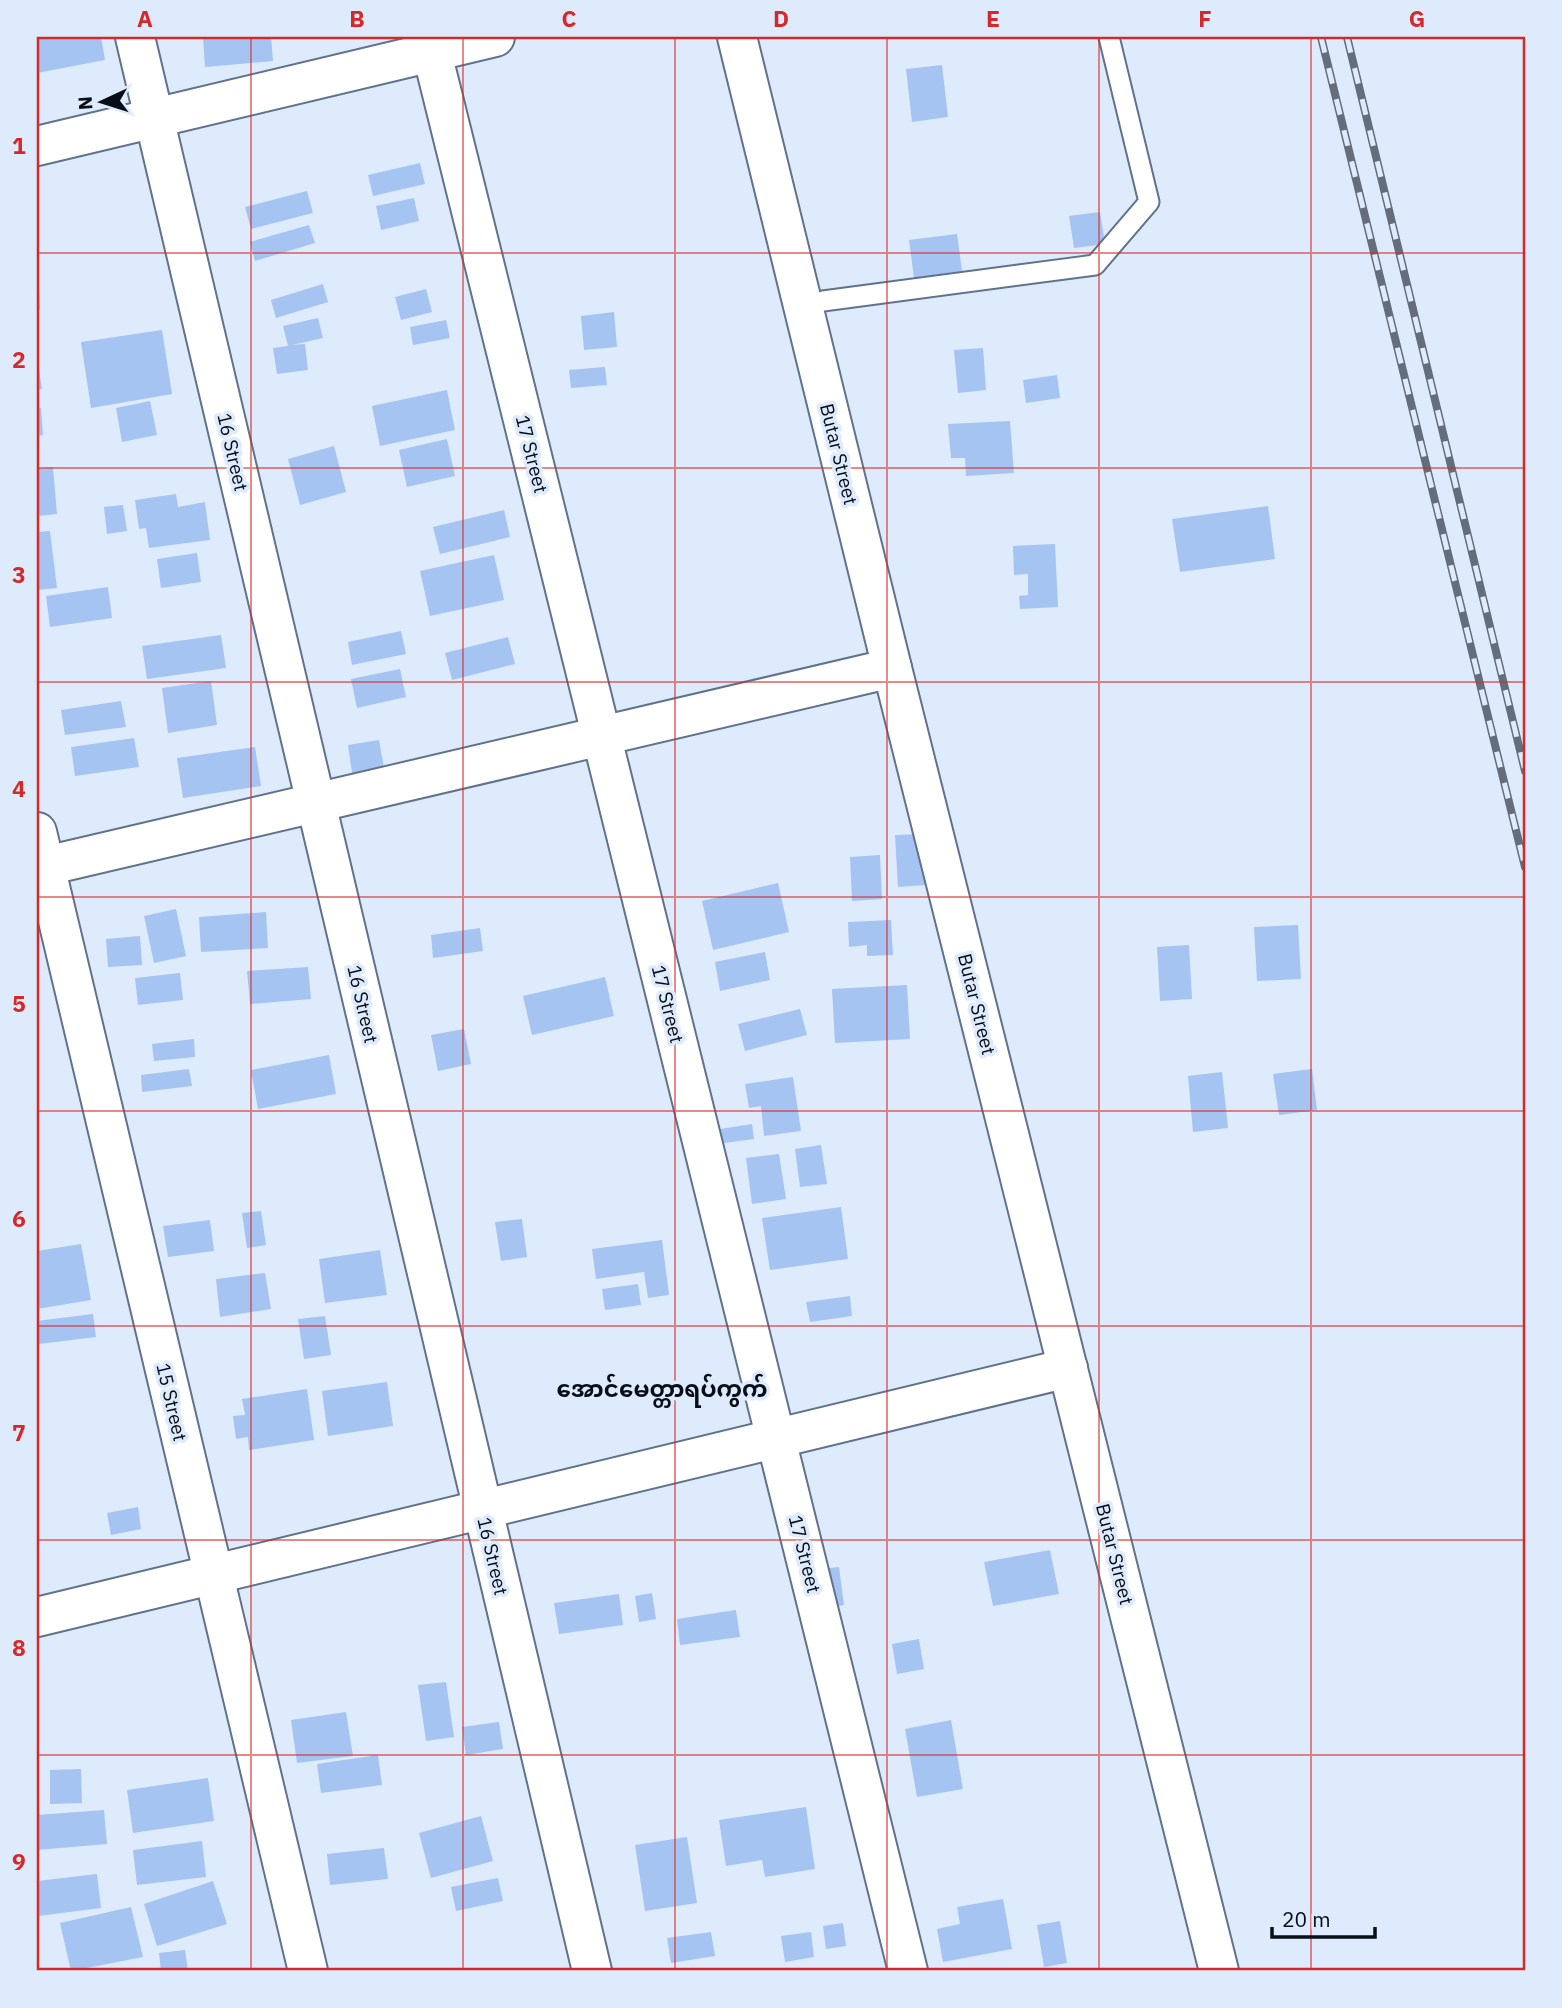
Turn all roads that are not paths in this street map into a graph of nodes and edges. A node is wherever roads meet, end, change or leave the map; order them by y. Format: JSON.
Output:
{"nodes":[{"id":1,"x":135,"y":37,"type":"edge"},
{"id":2,"x":495,"y":37,"type":"edge"},
{"id":3,"x":737,"y":37,"type":"edge"},
{"id":4,"x":1109,"y":37,"type":"edge"},
{"id":5,"x":430,"y":44,"type":"edge"},
{"id":6,"x":155,"y":118,"type":"junction"},
{"id":7,"x":37,"y":146,"type":"edge"},
{"id":8,"x":823,"y":302,"type":"dead end"},
{"id":9,"x":892,"y":668,"type":"junction"},
{"id":10,"x":602,"y":737,"type":"junction"},
{"id":11,"x":316,"y":803,"type":"junction"},
{"id":12,"x":39,"y":856,"type":"edge"},
{"id":13,"x":1068,"y":1368,"type":"junction"},
{"id":14,"x":776,"y":1438,"type":"junction"},
{"id":15,"x":482,"y":1510,"type":"junction"},
{"id":16,"x":214,"y":1574,"type":"junction"},
{"id":17,"x":37,"y":1617,"type":"edge"},
{"id":18,"x":308,"y":1971,"type":"edge"},
{"id":19,"x":592,"y":1971,"type":"edge"},
{"id":20,"x":908,"y":1971,"type":"edge"},
{"id":21,"x":1219,"y":1971,"type":"edge"}],
"edges":[{"from":1,"to":6,"type":"street","name":"16 Street"},
{"from":2,"to":5,"type":"street"},
{"from":3,"to":9,"type":"street","name":"Butar Street"},
{"from":4,"to":8,"type":"lane"},
{"from":5,"to":6,"type":"street"},
{"from":5,"to":10,"type":"street","name":"17 Street"},
{"from":6,"to":7,"type":"street"},
{"from":6,"to":11,"type":"street","name":"16 Street"},
{"from":9,"to":10,"type":"street"},
{"from":9,"to":13,"type":"street","name":"Butar Street"},
{"from":10,"to":11,"type":"street"},
{"from":10,"to":14,"type":"street","name":"17 Street"},
{"from":11,"to":12,"type":"street"},
{"from":11,"to":15,"type":"street","name":"16 Street"},
{"from":12,"to":16,"type":"street","name":"15 Street"},
{"from":13,"to":14,"type":"street"},
{"from":13,"to":21,"type":"street","name":"Butar Street"},
{"from":14,"to":15,"type":"street"},
{"from":14,"to":20,"type":"street","name":"17 Street"},
{"from":15,"to":16,"type":"street"},
{"from":15,"to":19,"type":"street","name":"16 Street"},
{"from":16,"to":17,"type":"street"},
{"from":16,"to":18,"type":"street","name":"15 Street"}]}
